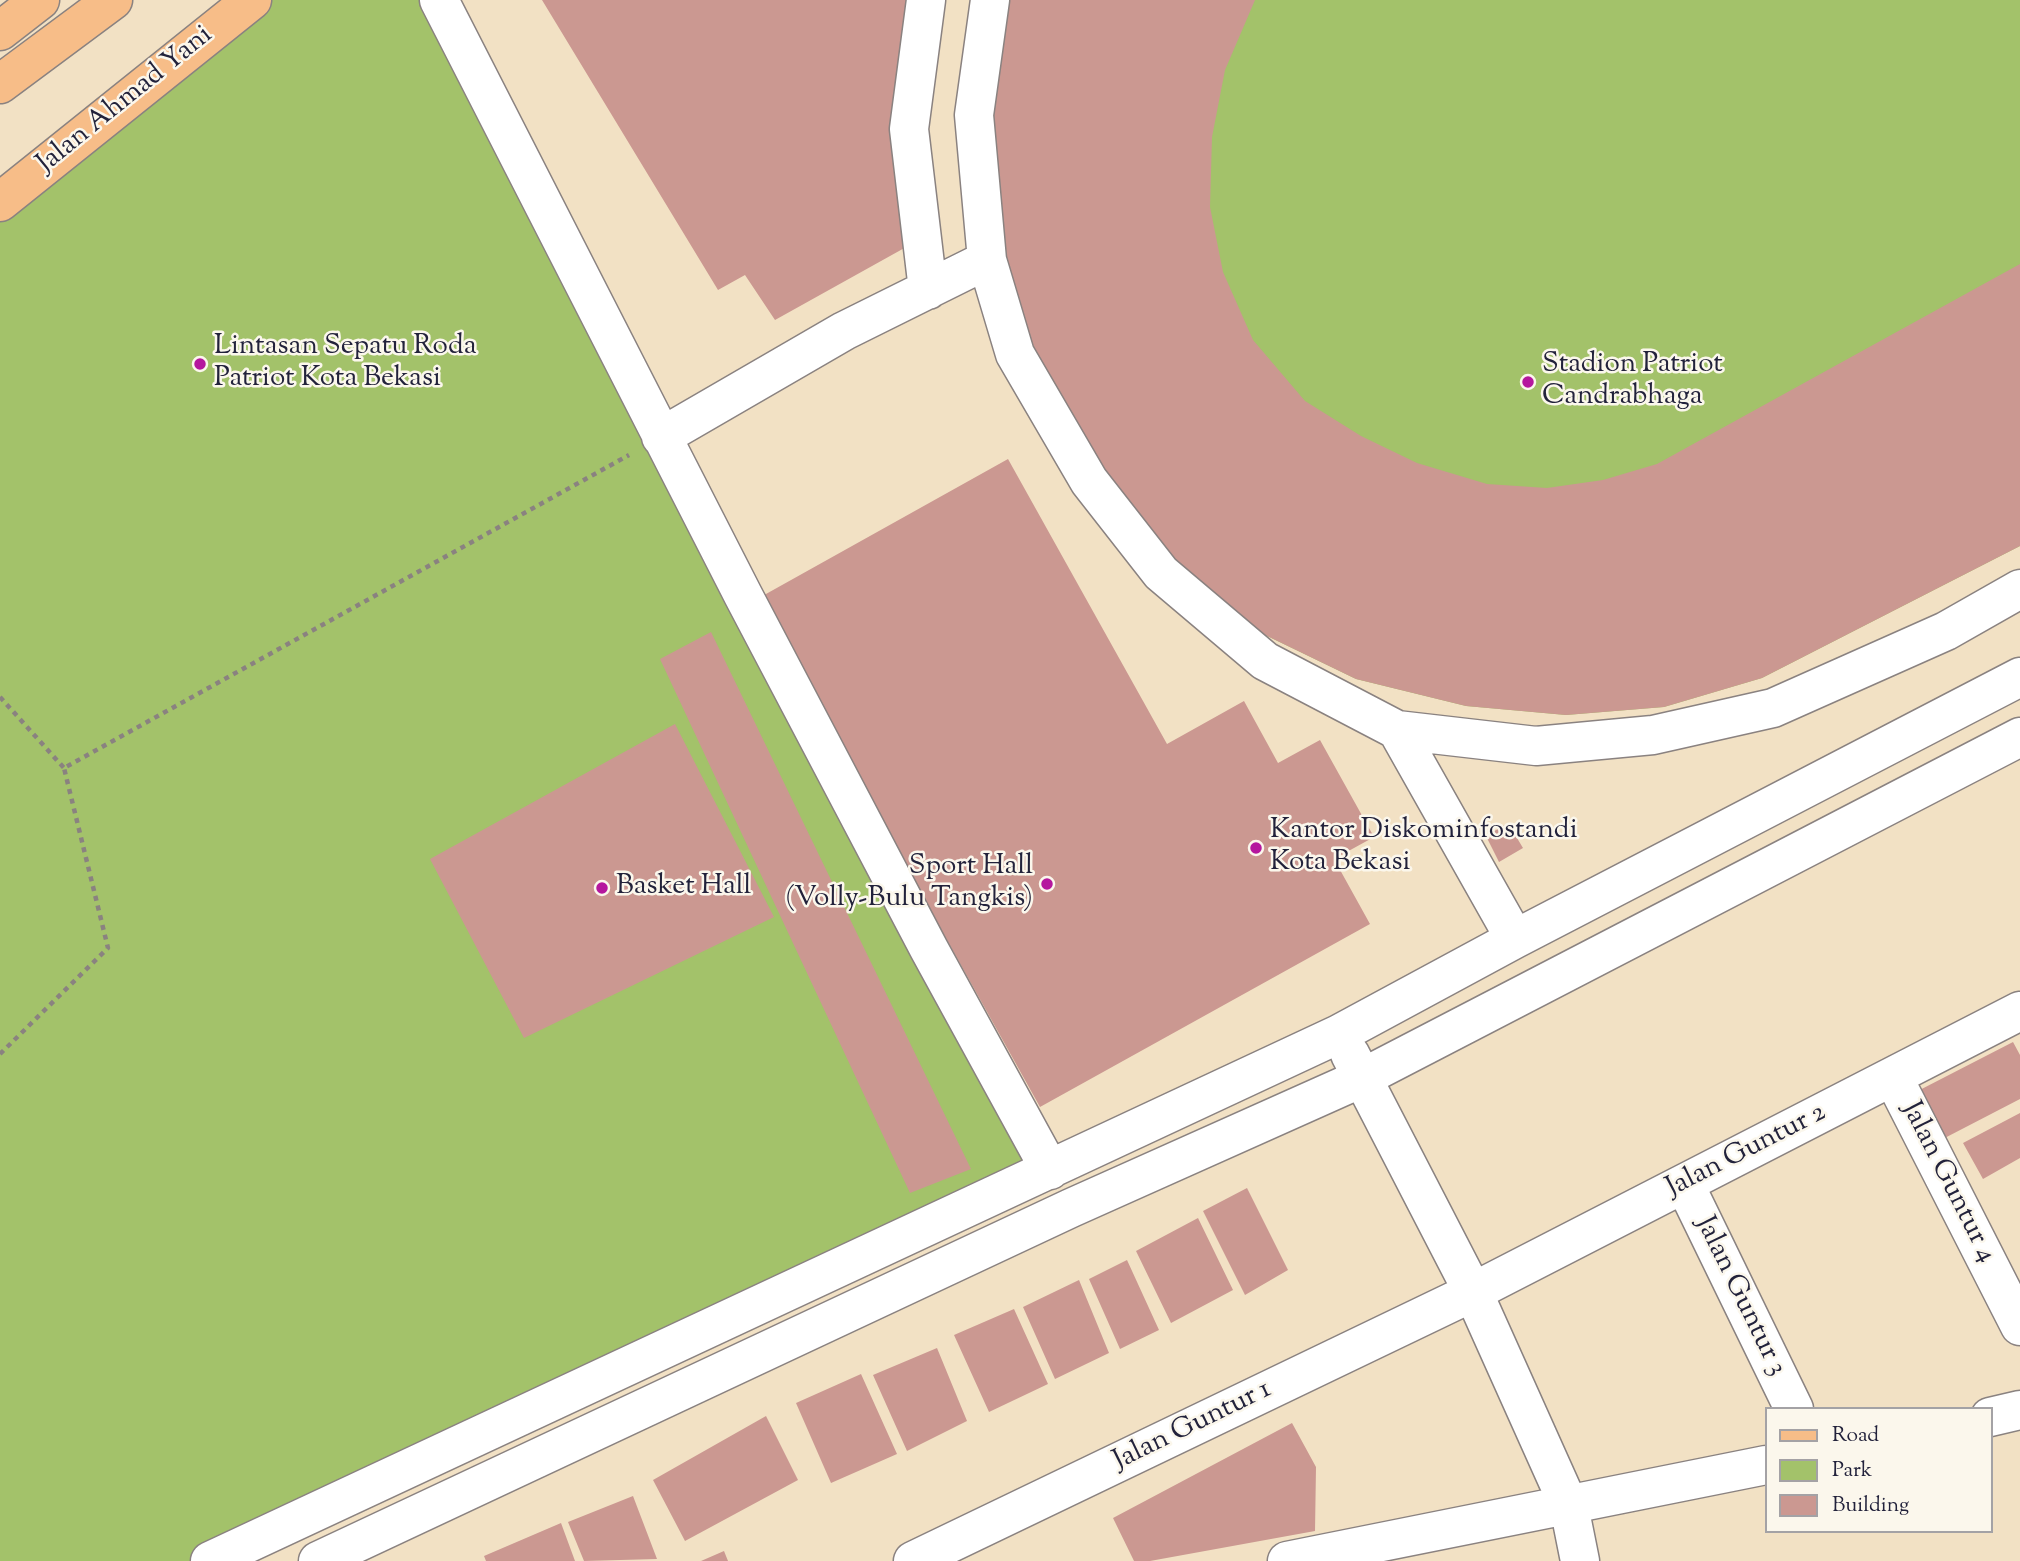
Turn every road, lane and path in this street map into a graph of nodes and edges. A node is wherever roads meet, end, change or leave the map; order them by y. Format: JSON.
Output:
{"nodes":[{"id":1,"x":40,"y":0,"type":"edge"},
{"id":2,"x":113,"y":0,"type":"edge"},
{"id":3,"x":252,"y":0,"type":"edge"},
{"id":4,"x":439,"y":0,"type":"edge"},
{"id":5,"x":926,"y":0,"type":"edge"},
{"id":6,"x":990,"y":0,"type":"edge"},
{"id":7,"x":0,"y":31,"type":"edge"},
{"id":8,"x":0,"y":85,"type":"edge"},
{"id":9,"x":0,"y":202,"type":"edge"},
{"id":10,"x":987,"y":260,"type":"junction"},
{"id":11,"x":928,"y":290,"type":"junction"},
{"id":12,"x":661,"y":437,"type":"junction"},
{"id":13,"x":2020,"y":589,"type":"edge"},
{"id":14,"x":2020,"y":677,"type":"edge"},
{"id":15,"x":0,"y":697,"type":"edge"},
{"id":16,"x":1397,"y":730,"type":"junction"},
{"id":17,"x":2020,"y":737,"type":"edge"},
{"id":18,"x":64,"y":768,"type":"junction"},
{"id":19,"x":1515,"y":939,"type":"junction"},
{"id":20,"x":2020,"y":1011,"type":"edge"},
{"id":21,"x":1339,"y":1034,"type":"junction"},
{"id":22,"x":0,"y":1054,"type":"edge"},
{"id":23,"x":1364,"y":1077,"type":"junction"},
{"id":24,"x":1893,"y":1077,"type":"junction"},
{"id":25,"x":1050,"y":1170,"type":"junction"},
{"id":26,"x":1685,"y":1185,"type":"junction"},
{"id":27,"x":1474,"y":1292,"type":"junction"},
{"id":28,"x":2020,"y":1326,"type":"edge"},
{"id":29,"x":1793,"y":1407,"type":"edge"},
{"id":30,"x":2020,"y":1410,"type":"edge"},
{"id":31,"x":1992,"y":1417,"type":"edge"},
{"id":32,"x":1764,"y":1465,"type":"edge"},
{"id":33,"x":1569,"y":1506,"type":"junction"},
{"id":34,"x":210,"y":1561,"type":"edge"},
{"id":35,"x":318,"y":1561,"type":"edge"},
{"id":36,"x":914,"y":1561,"type":"edge"},
{"id":37,"x":1287,"y":1561,"type":"edge"},
{"id":38,"x":1580,"y":1561,"type":"edge"}],
"edges":[{"from":1,"to":7,"type":"main road"},
{"from":2,"to":8,"type":"main road"},
{"from":3,"to":9,"type":"main road","name":"Jalan Ahmad Yani"},
{"from":4,"to":12,"type":"street"},
{"from":5,"to":11,"type":"street"},
{"from":6,"to":10,"type":"street"},
{"from":10,"to":11,"type":"street"},
{"from":10,"to":16,"type":"street"},
{"from":11,"to":12,"type":"street"},
{"from":12,"to":18,"type":"path"},
{"from":12,"to":25,"type":"street"},
{"from":13,"to":16,"type":"street"},
{"from":14,"to":19,"type":"street"},
{"from":15,"to":18,"type":"path"},
{"from":16,"to":19,"type":"street"},
{"from":17,"to":23,"type":"street"},
{"from":18,"to":22,"type":"path"},
{"from":19,"to":21,"type":"street"},
{"from":20,"to":24,"type":"street","name":"Jalan Guntur 2"},
{"from":21,"to":23,"type":"street"},
{"from":21,"to":25,"type":"street"},
{"from":23,"to":27,"type":"street"},
{"from":23,"to":35,"type":"street"},
{"from":24,"to":26,"type":"street","name":"Jalan Guntur 2"},
{"from":24,"to":28,"type":"street","name":"Jalan Guntur 4"},
{"from":25,"to":34,"type":"street"},
{"from":26,"to":27,"type":"street","name":"Jalan Guntur 2"},
{"from":26,"to":29,"type":"street","name":"Jalan Guntur 3"},
{"from":27,"to":33,"type":"street"},
{"from":27,"to":36,"type":"street","name":"Jalan Guntur 1"},
{"from":30,"to":31,"type":"street"},
{"from":32,"to":33,"type":"street"},
{"from":33,"to":37,"type":"street"},
{"from":33,"to":38,"type":"street"}]}
